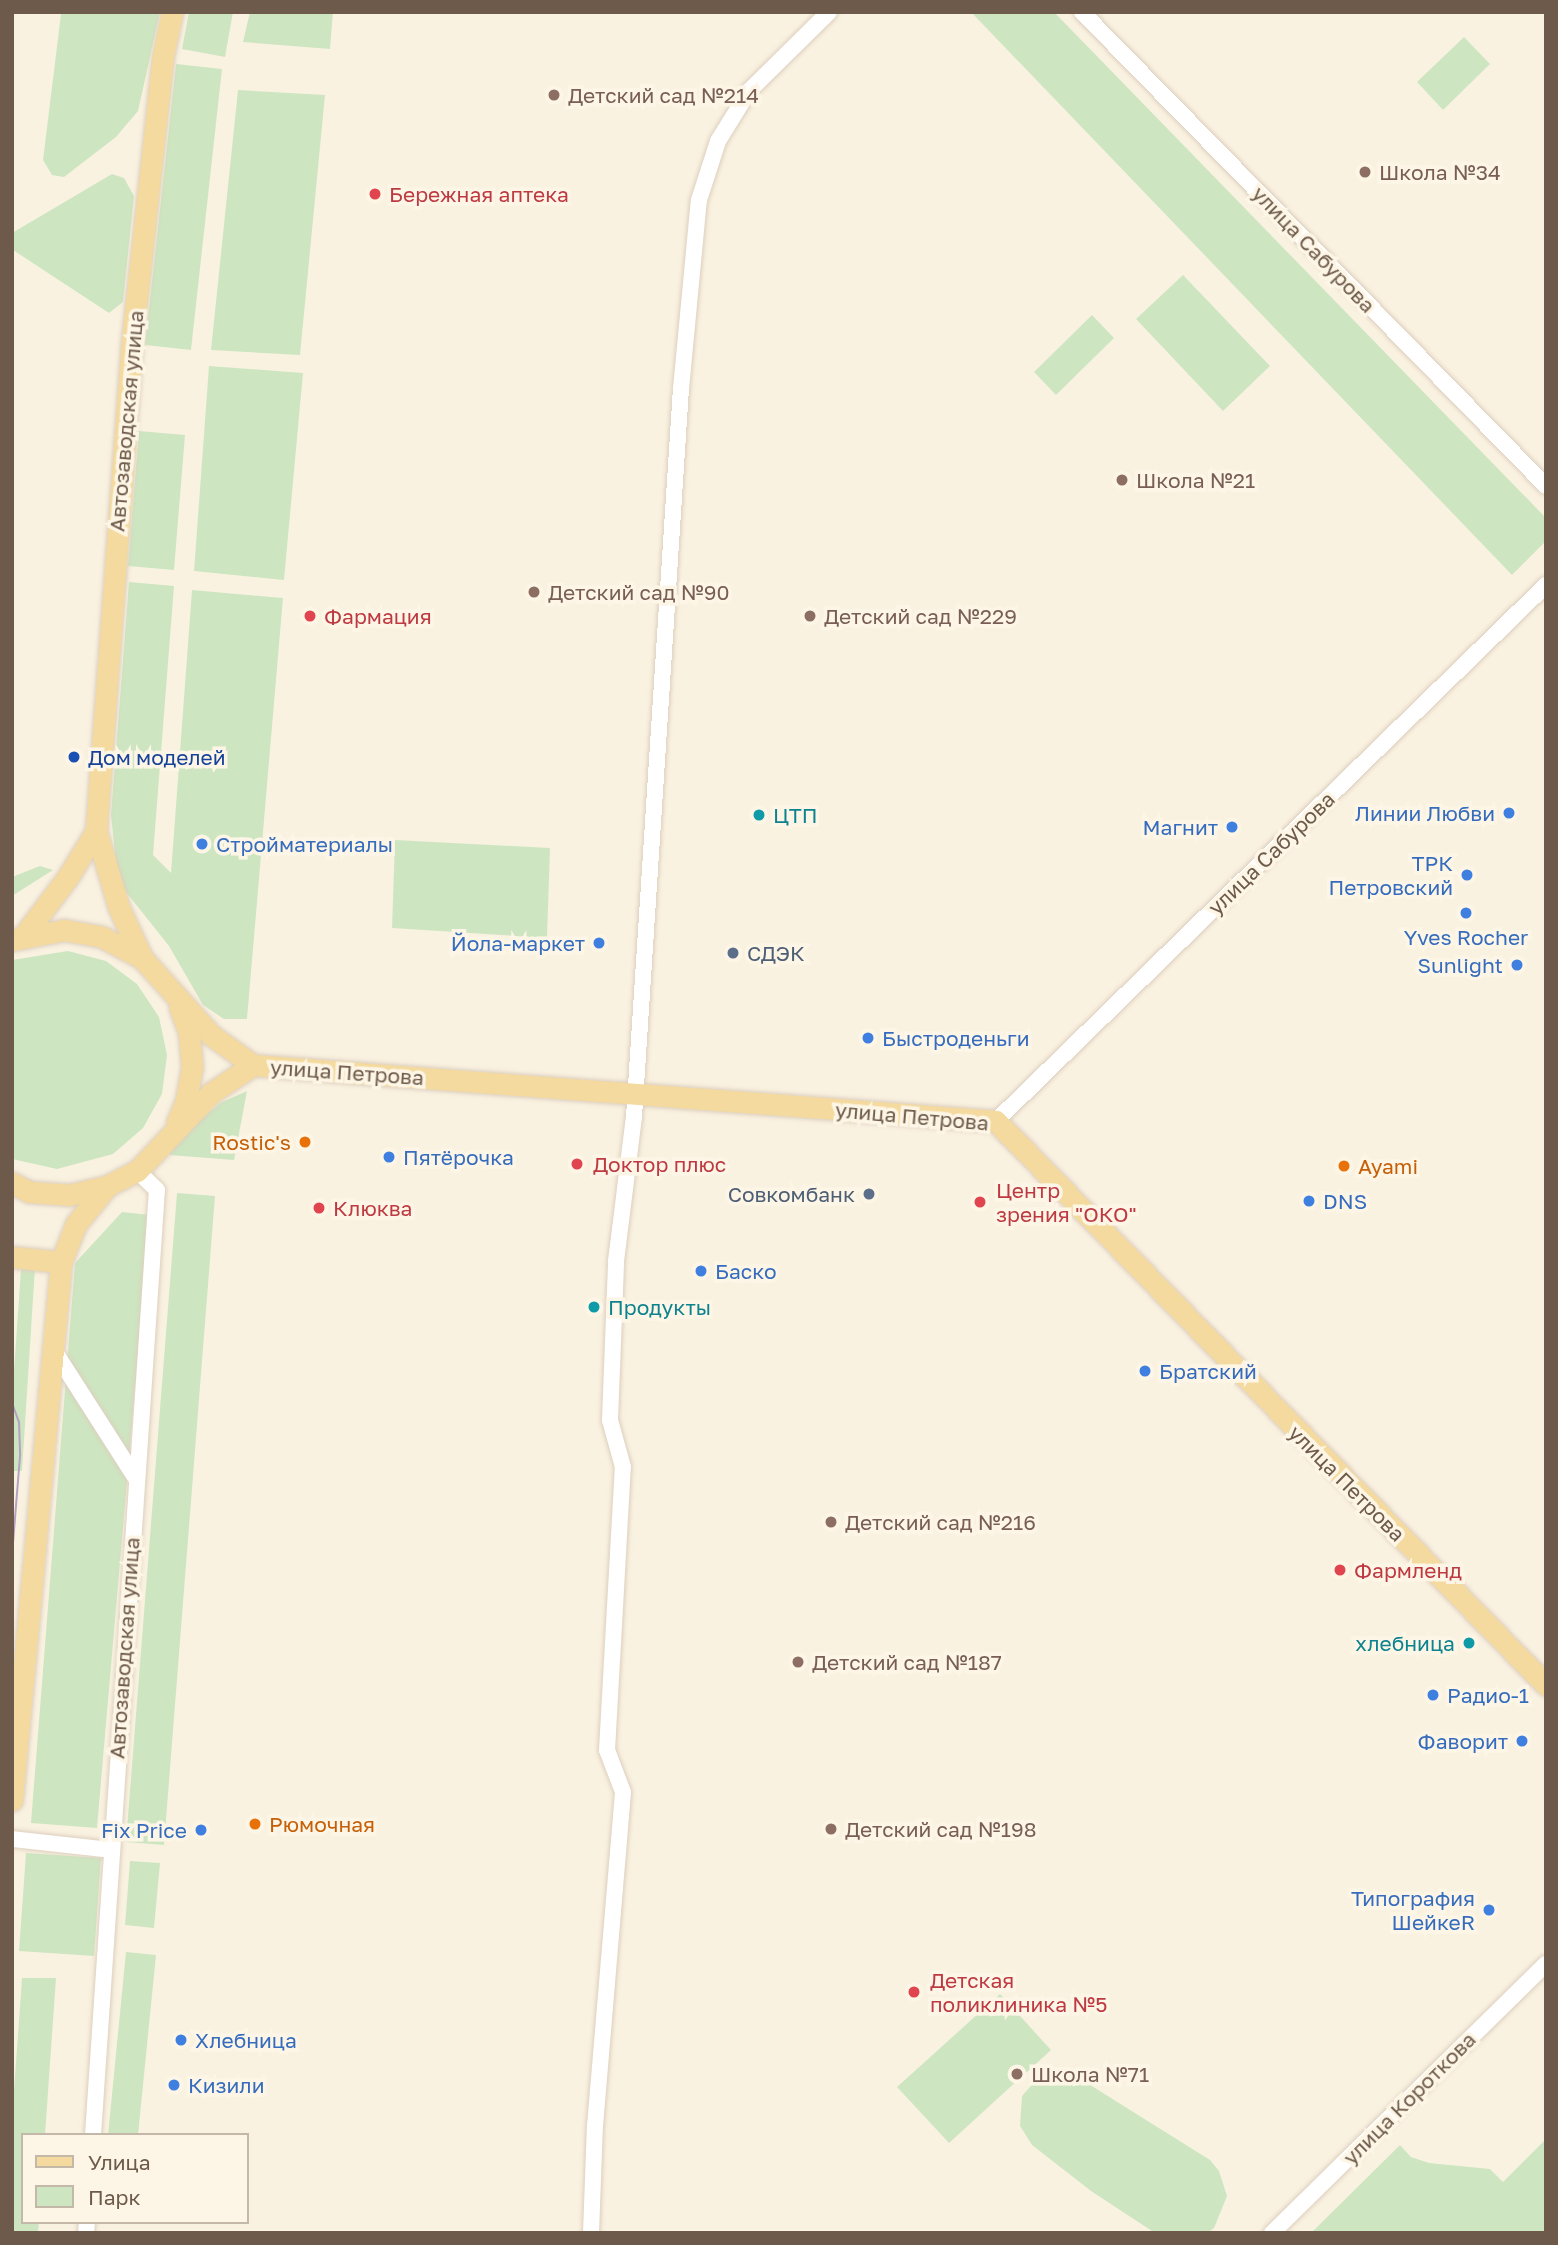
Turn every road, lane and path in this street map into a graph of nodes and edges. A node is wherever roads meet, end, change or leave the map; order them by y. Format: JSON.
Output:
{"nodes":[{"id":1,"x":172,"y":12,"type":"edge"},
{"id":2,"x":828,"y":12,"type":"edge"},
{"id":3,"x":1082,"y":12,"type":"edge"},
{"id":4,"x":1546,"y":486,"type":"edge"},
{"id":5,"x":1546,"y":585,"type":"edge"},
{"id":6,"x":96,"y":831,"type":"junction"},
{"id":7,"x":19,"y":937,"type":"edge"},
{"id":8,"x":142,"y":958,"type":"junction"},
{"id":9,"x":177,"y":1000,"type":"junction"},
{"id":10,"x":253,"y":1065,"type":"junction"},
{"id":11,"x":635,"y":1094,"type":"junction"},
{"id":12,"x":996,"y":1121,"type":"junction"},
{"id":13,"x":172,"y":1133,"type":"junction"},
{"id":14,"x":137,"y":1171,"type":"junction"},
{"id":15,"x":12,"y":1183,"type":"edge"},
{"id":16,"x":107,"y":1186,"type":"junction"},
{"id":17,"x":12,"y":1257,"type":"edge"},
{"id":18,"x":61,"y":1262,"type":"junction"},
{"id":19,"x":55,"y":1352,"type":"junction"},
{"id":20,"x":135,"y":1477,"type":"junction"},
{"id":21,"x":1546,"y":1685,"type":"edge"},
{"id":22,"x":12,"y":1800,"type":"edge"},
{"id":23,"x":12,"y":1839,"type":"edge"},
{"id":24,"x":111,"y":1850,"type":"junction"},
{"id":25,"x":1546,"y":1964,"type":"edge"},
{"id":26,"x":93,"y":2133,"type":"edge"},
{"id":27,"x":591,"y":2233,"type":"edge"},
{"id":28,"x":1272,"y":2233,"type":"edge"}],
"edges":[{"from":1,"to":6,"type":"main road","name":"Автозаводская улица"},
{"from":2,"to":11,"type":"street"},
{"from":3,"to":4,"type":"street","name":"улица Сабурова"},
{"from":5,"to":12,"type":"street","name":"улица Сабурова"},
{"from":6,"to":7,"type":"main road"},
{"from":6,"to":8,"type":"main road"},
{"from":7,"to":8,"type":"main road"},
{"from":8,"to":9,"type":"main road"},
{"from":9,"to":10,"type":"main road"},
{"from":9,"to":13,"type":"main road"},
{"from":10,"to":11,"type":"main road","name":"улица Петрова"},
{"from":10,"to":13,"type":"main road"},
{"from":11,"to":12,"type":"main road","name":"улица Петрова"},
{"from":11,"to":27,"type":"street"},
{"from":12,"to":21,"type":"main road","name":"улица Петрова"},
{"from":13,"to":14,"type":"main road"},
{"from":14,"to":16,"type":"main road"},
{"from":14,"to":20,"type":"street","name":"Автозаводская улица"},
{"from":15,"to":16,"type":"main road"},
{"from":16,"to":18,"type":"main road"},
{"from":17,"to":18,"type":"main road"},
{"from":18,"to":19,"type":"main road"},
{"from":19,"to":20,"type":"street"},
{"from":19,"to":22,"type":"main road"},
{"from":20,"to":24,"type":"street","name":"Автозаводская улица"},
{"from":23,"to":24,"type":"street"},
{"from":24,"to":26,"type":"street","name":"Автозаводская улица"},
{"from":25,"to":28,"type":"street","name":"улица Короткова"}]}
